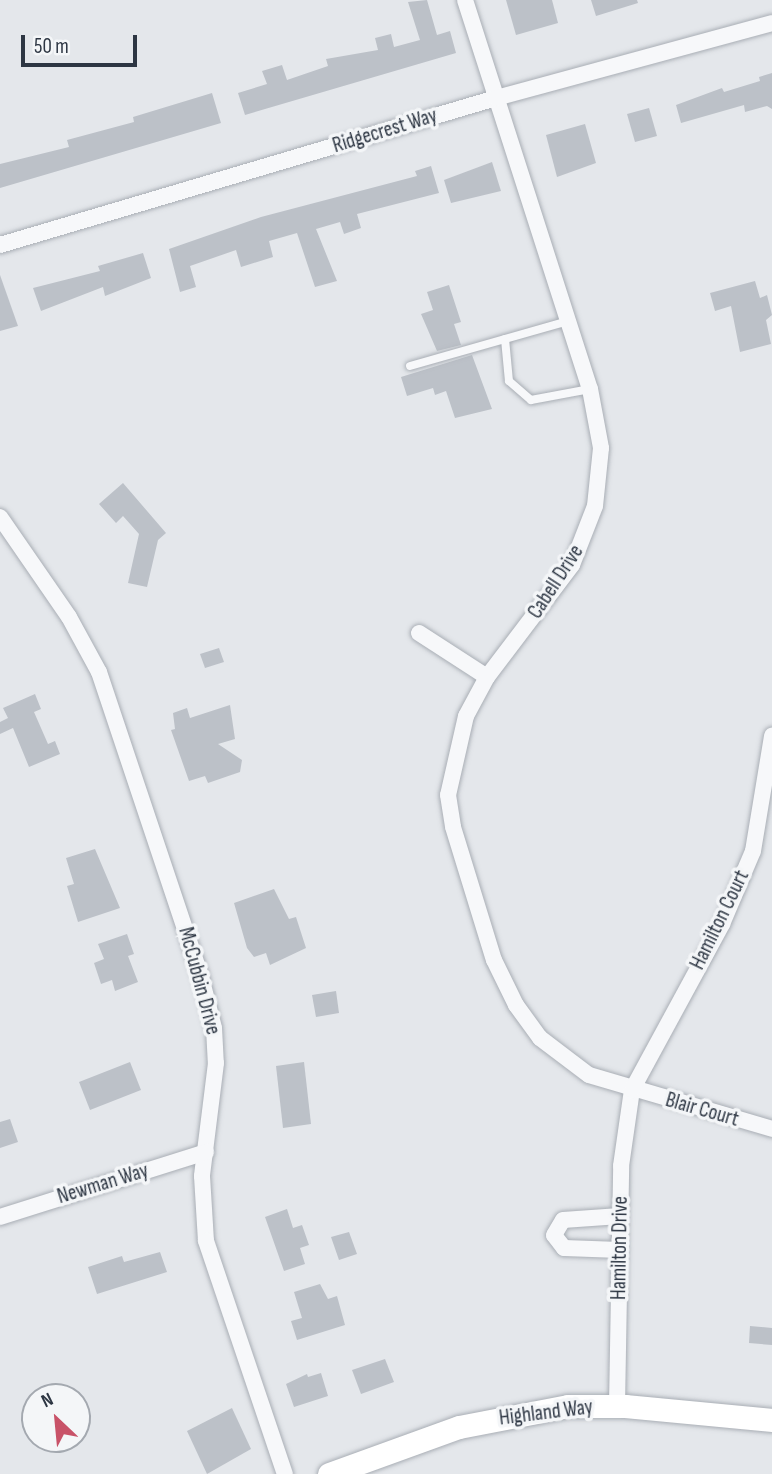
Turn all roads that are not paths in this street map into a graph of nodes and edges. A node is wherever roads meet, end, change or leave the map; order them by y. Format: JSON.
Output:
{"nodes":[{"id":1,"x":465,"y":0,"type":"edge"},
{"id":2,"x":772,"y":23,"type":"edge"},
{"id":3,"x":496,"y":98,"type":"junction"},
{"id":4,"x":0,"y":245,"type":"edge"},
{"id":5,"x":568,"y":321,"type":"junction"},
{"id":6,"x":505,"y":340,"type":"junction"},
{"id":7,"x":410,"y":366,"type":"dead end"},
{"id":8,"x":590,"y":389,"type":"junction"},
{"id":9,"x":0,"y":517,"type":"edge"},
{"id":10,"x":419,"y":633,"type":"dead end"},
{"id":11,"x":486,"y":677,"type":"junction"},
{"id":12,"x":772,"y":736,"type":"edge"},
{"id":13,"x":632,"y":1090,"type":"junction"},
{"id":14,"x":772,"y":1129,"type":"edge"},
{"id":15,"x":206,"y":1152,"type":"junction"},
{"id":16,"x":620,"y":1216,"type":"junction"},
{"id":17,"x":0,"y":1217,"type":"edge"},
{"id":18,"x":620,"y":1250,"type":"junction"},
{"id":19,"x":617,"y":1406,"type":"junction"},
{"id":20,"x":772,"y":1420,"type":"edge"},
{"id":21,"x":285,"y":1474,"type":"edge"},
{"id":22,"x":329,"y":1474,"type":"edge"}],
"edges":[{"from":1,"to":3,"type":"street","name":"Cabell Drive"},
{"from":2,"to":3,"type":"street","name":"Ridgecrest Way"},
{"from":3,"to":4,"type":"street","name":"Ridgecrest Way"},
{"from":3,"to":5,"type":"street","name":"Cabell Drive"},
{"from":5,"to":6,"type":"lane"},
{"from":5,"to":8,"type":"street","name":"Cabell Drive"},
{"from":6,"to":7,"type":"lane"},
{"from":6,"to":8,"type":"lane"},
{"from":8,"to":11,"type":"street","name":"Cabell Drive"},
{"from":9,"to":15,"type":"street","name":"McCubbin Drive"},
{"from":10,"to":11,"type":"street"},
{"from":11,"to":13,"type":"street","name":"Cabell Drive"},
{"from":12,"to":13,"type":"street","name":"Hamilton Court"},
{"from":13,"to":14,"type":"street","name":"Blair Court"},
{"from":13,"to":16,"type":"street","name":"Hamilton Drive"},
{"from":15,"to":17,"type":"street","name":"Newman Way"},
{"from":15,"to":21,"type":"street","name":"McCubbin Drive"},
{"from":16,"to":18,"type":"street","name":"Hamilton Drive"},
{"from":16,"to":18,"type":"street"},
{"from":18,"to":19,"type":"street","name":"Hamilton Drive"},
{"from":19,"to":20,"type":"street","name":"Highland Way"},
{"from":19,"to":22,"type":"street","name":"Highland Way"}]}
